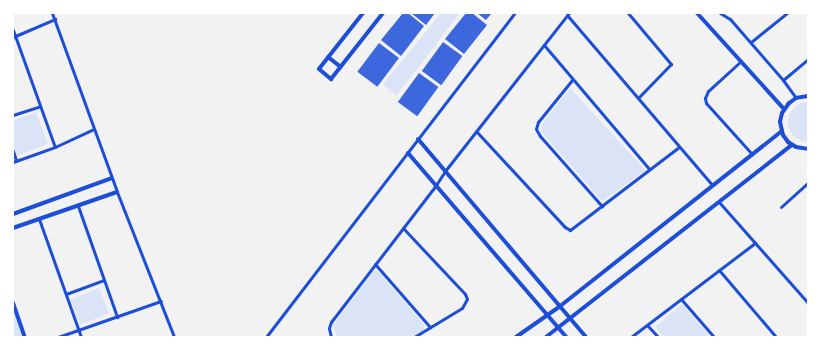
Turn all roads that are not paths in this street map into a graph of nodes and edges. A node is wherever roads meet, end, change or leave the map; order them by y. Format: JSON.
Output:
{"nodes":[{"id":1,"x":52,"y":13,"type":"edge"},
{"id":2,"x":363,"y":13,"type":"edge"},
{"id":3,"x":383,"y":13,"type":"edge"},
{"id":4,"x":515,"y":13,"type":"edge"},
{"id":5,"x":628,"y":13,"type":"edge"},
{"id":6,"x":697,"y":13,"type":"edge"},
{"id":7,"x":720,"y":13,"type":"edge"},
{"id":8,"x":787,"y":13,"type":"edge"},
{"id":9,"x":568,"y":14,"type":"edge"},
{"id":10,"x":54,"y":19,"type":"junction"},
{"id":11,"x":13,"y":30,"type":"edge"},
{"id":12,"x":14,"y":37,"type":"edge"},
{"id":13,"x":751,"y":42,"type":"junction"},
{"id":14,"x":544,"y":45,"type":"junction"},
{"id":15,"x":328,"y":57,"type":"junction"},
{"id":16,"x":808,"y":59,"type":"edge"},
{"id":17,"x":741,"y":61,"type":"junction"},
{"id":18,"x":341,"y":67,"type":"junction"},
{"id":19,"x":572,"y":80,"type":"junction"},
{"id":20,"x":783,"y":80,"type":"junction"},
{"id":21,"x":808,"y":96,"type":"edge"},
{"id":22,"x":638,"y":98,"type":"junction"},
{"id":23,"x":796,"y":98,"type":"junction"},
{"id":24,"x":40,"y":106,"type":"junction"},
{"id":25,"x":784,"y":109,"type":"junction"},
{"id":26,"x":13,"y":115,"type":"edge"},
{"id":27,"x":94,"y":129,"type":"junction"},
{"id":28,"x":476,"y":131,"type":"junction"},
{"id":29,"x":782,"y":131,"type":"junction"},
{"id":30,"x":418,"y":139,"type":"junction"},
{"id":31,"x":792,"y":145,"type":"junction"},
{"id":32,"x":55,"y":147,"type":"junction"},
{"id":33,"x":679,"y":147,"type":"junction"},
{"id":34,"x":808,"y":149,"type":"edge"},
{"id":35,"x":13,"y":151,"type":"edge"},
{"id":36,"x":408,"y":153,"type":"junction"},
{"id":37,"x":752,"y":154,"type":"junction"},
{"id":38,"x":15,"y":161,"type":"edge"},
{"id":39,"x":649,"y":169,"type":"junction"},
{"id":40,"x":445,"y":171,"type":"junction"},
{"id":41,"x":112,"y":178,"type":"junction"},
{"id":42,"x":808,"y":183,"type":"edge"},
{"id":43,"x":436,"y":185,"type":"junction"},
{"id":44,"x":712,"y":185,"type":"junction"},
{"id":45,"x":117,"y":192,"type":"junction"},
{"id":46,"x":719,"y":202,"type":"junction"},
{"id":47,"x":78,"y":206,"type":"junction"},
{"id":48,"x":602,"y":206,"type":"junction"},
{"id":49,"x":781,"y":207,"type":"dead end"},
{"id":50,"x":13,"y":214,"type":"edge"},
{"id":51,"x":39,"y":219,"type":"junction"},
{"id":52,"x":13,"y":228,"type":"edge"},
{"id":53,"x":403,"y":228,"type":"junction"},
{"id":54,"x":755,"y":243,"type":"junction"},
{"id":55,"x":375,"y":264,"type":"junction"},
{"id":56,"x":719,"y":270,"type":"junction"},
{"id":57,"x":104,"y":280,"type":"junction"},
{"id":58,"x":66,"y":294,"type":"junction"},
{"id":59,"x":681,"y":299,"type":"junction"},
{"id":60,"x":162,"y":302,"type":"junction"},
{"id":61,"x":13,"y":303,"type":"edge"},
{"id":62,"x":808,"y":303,"type":"edge"},
{"id":63,"x":559,"y":307,"type":"junction"},
{"id":64,"x":547,"y":316,"type":"junction"},
{"id":65,"x":117,"y":317,"type":"junction"},
{"id":66,"x":570,"y":320,"type":"junction"},
{"id":67,"x":647,"y":325,"type":"junction"},
{"id":68,"x":430,"y":328,"type":"junction"},
{"id":69,"x":558,"y":328,"type":"junction"},
{"id":70,"x":78,"y":330,"type":"junction"},
{"id":71,"x":26,"y":337,"type":"edge"},
{"id":72,"x":58,"y":337,"type":"edge"},
{"id":73,"x":81,"y":337,"type":"edge"},
{"id":74,"x":174,"y":337,"type":"edge"},
{"id":75,"x":266,"y":337,"type":"edge"},
{"id":76,"x":331,"y":337,"type":"edge"},
{"id":77,"x":414,"y":337,"type":"edge"},
{"id":78,"x":516,"y":337,"type":"edge"},
{"id":79,"x":546,"y":337,"type":"edge"},
{"id":80,"x":566,"y":337,"type":"edge"},
{"id":81,"x":586,"y":337,"type":"edge"},
{"id":82,"x":631,"y":337,"type":"edge"},
{"id":83,"x":658,"y":337,"type":"edge"},
{"id":84,"x":714,"y":337,"type":"edge"},
{"id":85,"x":776,"y":337,"type":"edge"}],
"edges":[{"from":1,"to":10,"type":"street"},
{"from":2,"to":15,"type":"street"},
{"from":3,"to":18,"type":"street"},
{"from":4,"to":30,"type":"street"},
{"from":5,"to":22,"type":"street"},
{"from":6,"to":17,"type":"street"},
{"from":7,"to":13,"type":"street"},
{"from":8,"to":13,"type":"street"},
{"from":9,"to":14,"type":"street"},
{"from":9,"to":22,"type":"street"},
{"from":10,"to":12,"type":"street"},
{"from":10,"to":27,"type":"street"},
{"from":11,"to":12,"type":"street"},
{"from":12,"to":24,"type":"street"},
{"from":13,"to":20,"type":"street"},
{"from":14,"to":19,"type":"street"},
{"from":14,"to":28,"type":"street"},
{"from":15,"to":18,"type":"street"},
{"from":15,"to":18,"type":"street"},
{"from":16,"to":20,"type":"street"},
{"from":17,"to":25,"type":"street"},
{"from":17,"to":37,"type":"street"},
{"from":19,"to":39,"type":"street"},
{"from":19,"to":48,"type":"street"},
{"from":20,"to":23,"type":"street"},
{"from":21,"to":23,"type":"street"},
{"from":22,"to":33,"type":"street"},
{"from":23,"to":25,"type":"street"},
{"from":24,"to":26,"type":"street"},
{"from":24,"to":32,"type":"street"},
{"from":25,"to":29,"type":"street"},
{"from":27,"to":32,"type":"street"},
{"from":27,"to":41,"type":"street"},
{"from":28,"to":40,"type":"street"},
{"from":28,"to":48,"type":"street"},
{"from":29,"to":31,"type":"street"},
{"from":29,"to":37,"type":"street"},
{"from":30,"to":36,"type":"street"},
{"from":30,"to":40,"type":"street"},
{"from":31,"to":34,"type":"street"},
{"from":31,"to":46,"type":"street"},
{"from":32,"to":38,"type":"street"},
{"from":33,"to":39,"type":"street"},
{"from":33,"to":44,"type":"street"},
{"from":35,"to":38,"type":"street"},
{"from":36,"to":43,"type":"street"},
{"from":36,"to":75,"type":"street"},
{"from":37,"to":44,"type":"street"},
{"from":39,"to":48,"type":"street"},
{"from":40,"to":43,"type":"street"},
{"from":40,"to":63,"type":"street"},
{"from":41,"to":45,"type":"street"},
{"from":41,"to":50,"type":"street"},
{"from":42,"to":49,"type":"street"},
{"from":43,"to":53,"type":"street"},
{"from":43,"to":64,"type":"street"},
{"from":44,"to":63,"type":"street"},
{"from":45,"to":47,"type":"street"},
{"from":45,"to":60,"type":"street"},
{"from":46,"to":54,"type":"street"},
{"from":46,"to":66,"type":"street"},
{"from":47,"to":51,"type":"street"},
{"from":47,"to":57,"type":"street"},
{"from":51,"to":52,"type":"street"},
{"from":51,"to":58,"type":"street"},
{"from":53,"to":55,"type":"street"},
{"from":53,"to":68,"type":"street"},
{"from":54,"to":56,"type":"street"},
{"from":54,"to":62,"type":"street"},
{"from":55,"to":68,"type":"street"},
{"from":55,"to":76,"type":"street"},
{"from":56,"to":59,"type":"street"},
{"from":56,"to":85,"type":"street"},
{"from":57,"to":58,"type":"street"},
{"from":57,"to":65,"type":"street"},
{"from":58,"to":70,"type":"street"},
{"from":59,"to":67,"type":"street"},
{"from":59,"to":84,"type":"street"},
{"from":60,"to":65,"type":"street"},
{"from":60,"to":74,"type":"street"},
{"from":61,"to":71,"type":"street"},
{"from":63,"to":64,"type":"street"},
{"from":63,"to":66,"type":"street"},
{"from":64,"to":69,"type":"street"},
{"from":64,"to":78,"type":"street"},
{"from":65,"to":70,"type":"street"},
{"from":66,"to":69,"type":"street"},
{"from":66,"to":81,"type":"street"},
{"from":67,"to":82,"type":"street"},
{"from":67,"to":83,"type":"street"},
{"from":68,"to":77,"type":"street"},
{"from":69,"to":79,"type":"street"},
{"from":69,"to":80,"type":"street"},
{"from":70,"to":72,"type":"street"},
{"from":70,"to":73,"type":"street"}]}
